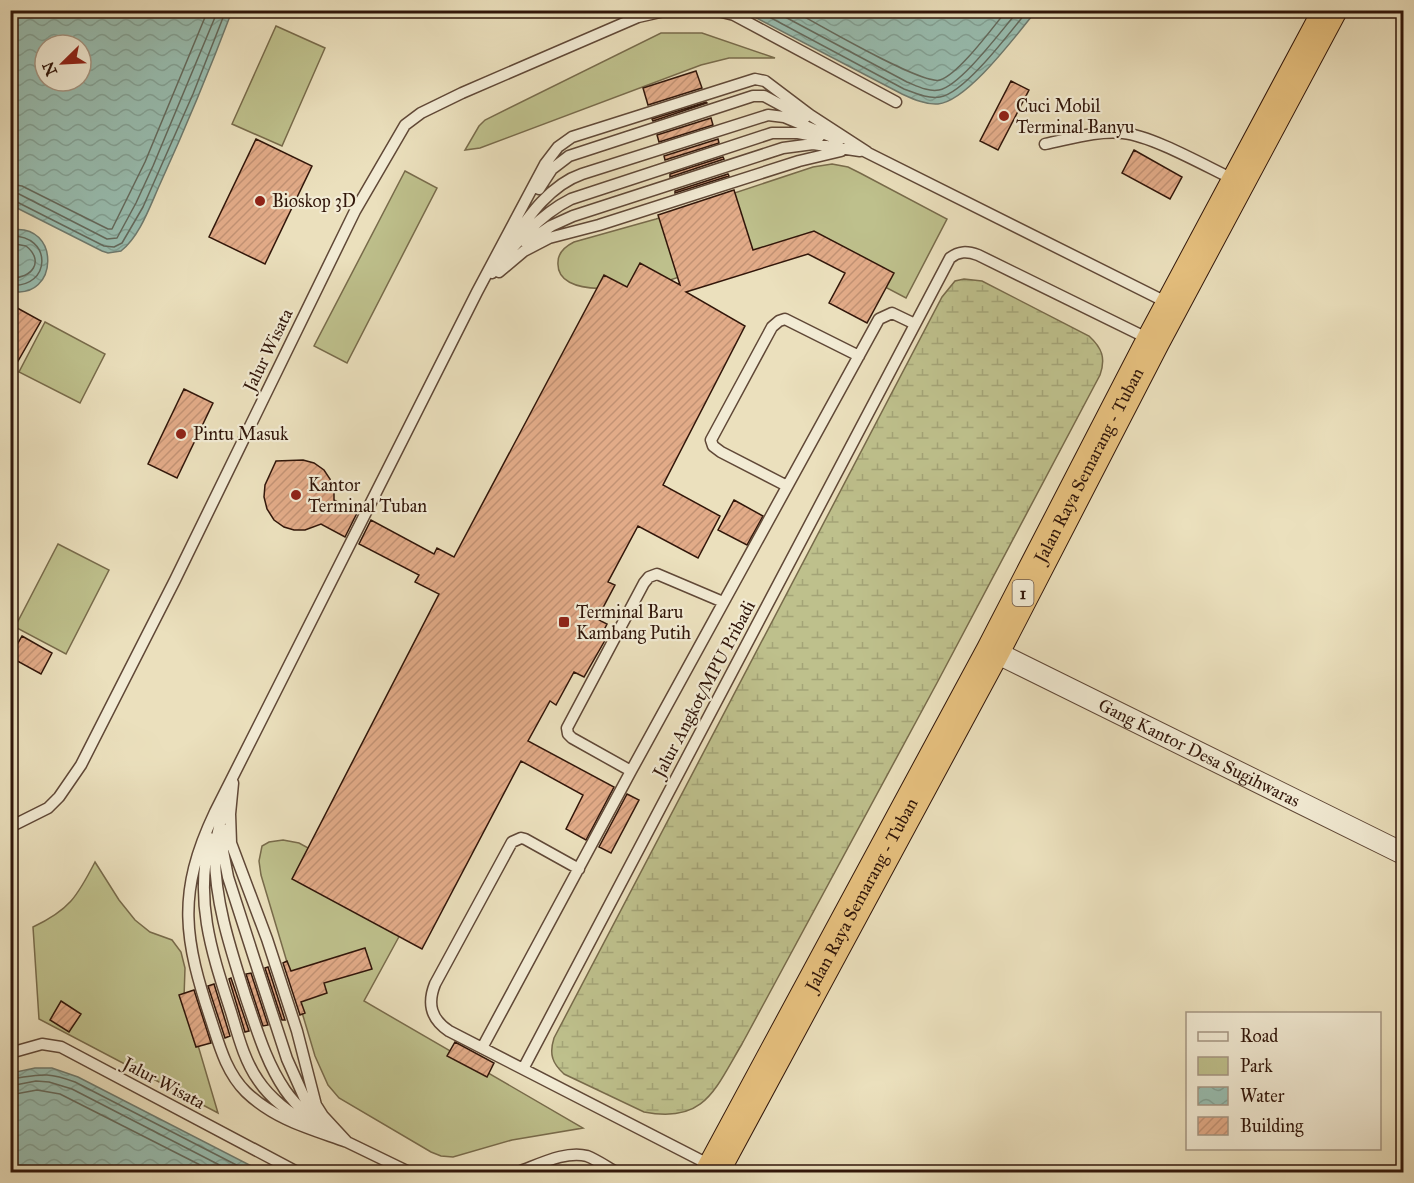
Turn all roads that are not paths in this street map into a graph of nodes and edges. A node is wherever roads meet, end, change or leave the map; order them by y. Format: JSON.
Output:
{"nodes":[{"id":1,"x":669,"y":10,"type":"edge"},
{"id":2,"x":714,"y":10,"type":"edge"},
{"id":3,"x":1330,"y":10,"type":"edge"},
{"id":4,"x":896,"y":102,"type":"dead end"},
{"id":5,"x":1045,"y":144,"type":"dead end"},
{"id":6,"x":867,"y":152,"type":"junction"},
{"id":7,"x":1238,"y":182,"type":"junction"},
{"id":8,"x":477,"y":292,"type":"junction"},
{"id":9,"x":1172,"y":305,"type":"junction"},
{"id":10,"x":915,"y":324,"type":"junction"},
{"id":11,"x":1153,"y":341,"type":"junction"},
{"id":12,"x":859,"y":356,"type":"junction"},
{"id":13,"x":787,"y":486,"type":"junction"},
{"id":14,"x":723,"y":602,"type":"junction"},
{"id":15,"x":993,"y":651,"type":"junction"},
{"id":16,"x":631,"y":771,"type":"junction"},
{"id":17,"x":233,"y":776,"type":"junction"},
{"id":18,"x":10,"y":827,"type":"edge"},
{"id":19,"x":1404,"y":854,"type":"edge"},
{"id":20,"x":579,"y":869,"type":"junction"},
{"id":21,"x":482,"y":1048,"type":"junction"},
{"id":22,"x":10,"y":1053,"type":"edge"},
{"id":23,"x":523,"y":1069,"type":"junction"},
{"id":24,"x":348,"y":1142,"type":"junction"},
{"id":25,"x":713,"y":1170,"type":"edge"},
{"id":26,"x":297,"y":1173,"type":"edge"},
{"id":27,"x":409,"y":1173,"type":"edge"},
{"id":28,"x":518,"y":1173,"type":"edge"},
{"id":29,"x":616,"y":1173,"type":"edge"}],
"edges":[{"from":1,"to":18,"type":"lane","name":"Jalur Wisata"},
{"from":2,"to":4,"type":"lane"},
{"from":3,"to":7,"type":"highway","name":"Jalan Raya Semarang - Tuban","number":"1"},
{"from":5,"to":7,"type":"lane"},
{"from":6,"to":8,"type":"lane"},
{"from":6,"to":8,"type":"lane"},
{"from":6,"to":8,"type":"lane"},
{"from":6,"to":8,"type":"lane"},
{"from":6,"to":8,"type":"lane"},
{"from":6,"to":8,"type":"lane"},
{"from":6,"to":9,"type":"lane"},
{"from":7,"to":9,"type":"highway","name":"Jalan Raya Semarang - Tuban","number":"1"},
{"from":8,"to":17,"type":"lane"},
{"from":9,"to":11,"type":"highway","name":"Jalan Raya Semarang - Tuban","number":"1"},
{"from":10,"to":11,"type":"lane","name":"Jalur Angkot/MPU Pribadi"},
{"from":10,"to":12,"type":"lane","name":"Jalur Angkot/MPU Pribadi"},
{"from":10,"to":23,"type":"lane","name":"Jalur Angkot/MPU Pribadi"},
{"from":11,"to":15,"type":"highway","name":"Jalan Raya Semarang - Tuban","number":"1"},
{"from":12,"to":13,"type":"lane","name":"Jalur Angkot/MPU Pribadi"},
{"from":12,"to":13,"type":"lane"},
{"from":13,"to":14,"type":"lane","name":"Jalur Angkot/MPU Pribadi"},
{"from":14,"to":16,"type":"lane","name":"Jalur Angkot/MPU Pribadi"},
{"from":14,"to":16,"type":"lane","name":"Jalur Angkot/MPU Pribadi"},
{"from":15,"to":19,"type":"street","name":"Gang Kantor Desa Sugihwaras"},
{"from":15,"to":25,"type":"highway","name":"Jalan Raya Semarang - Tuban","number":"1"},
{"from":16,"to":20,"type":"lane","name":"Jalur Angkot/MPU Pribadi"},
{"from":17,"to":24,"type":"lane"},
{"from":17,"to":24,"type":"lane"},
{"from":17,"to":24,"type":"lane"},
{"from":17,"to":24,"type":"lane"},
{"from":17,"to":24,"type":"lane"},
{"from":20,"to":21,"type":"lane","name":"Jalur Angkot/MPU Pribadi"},
{"from":20,"to":21,"type":"lane"},
{"from":21,"to":23,"type":"lane"},
{"from":22,"to":26,"type":"lane","name":"Jalur Wisata"},
{"from":23,"to":25,"type":"lane"},
{"from":24,"to":27,"type":"lane"},
{"from":28,"to":29,"type":"lane"}]}
